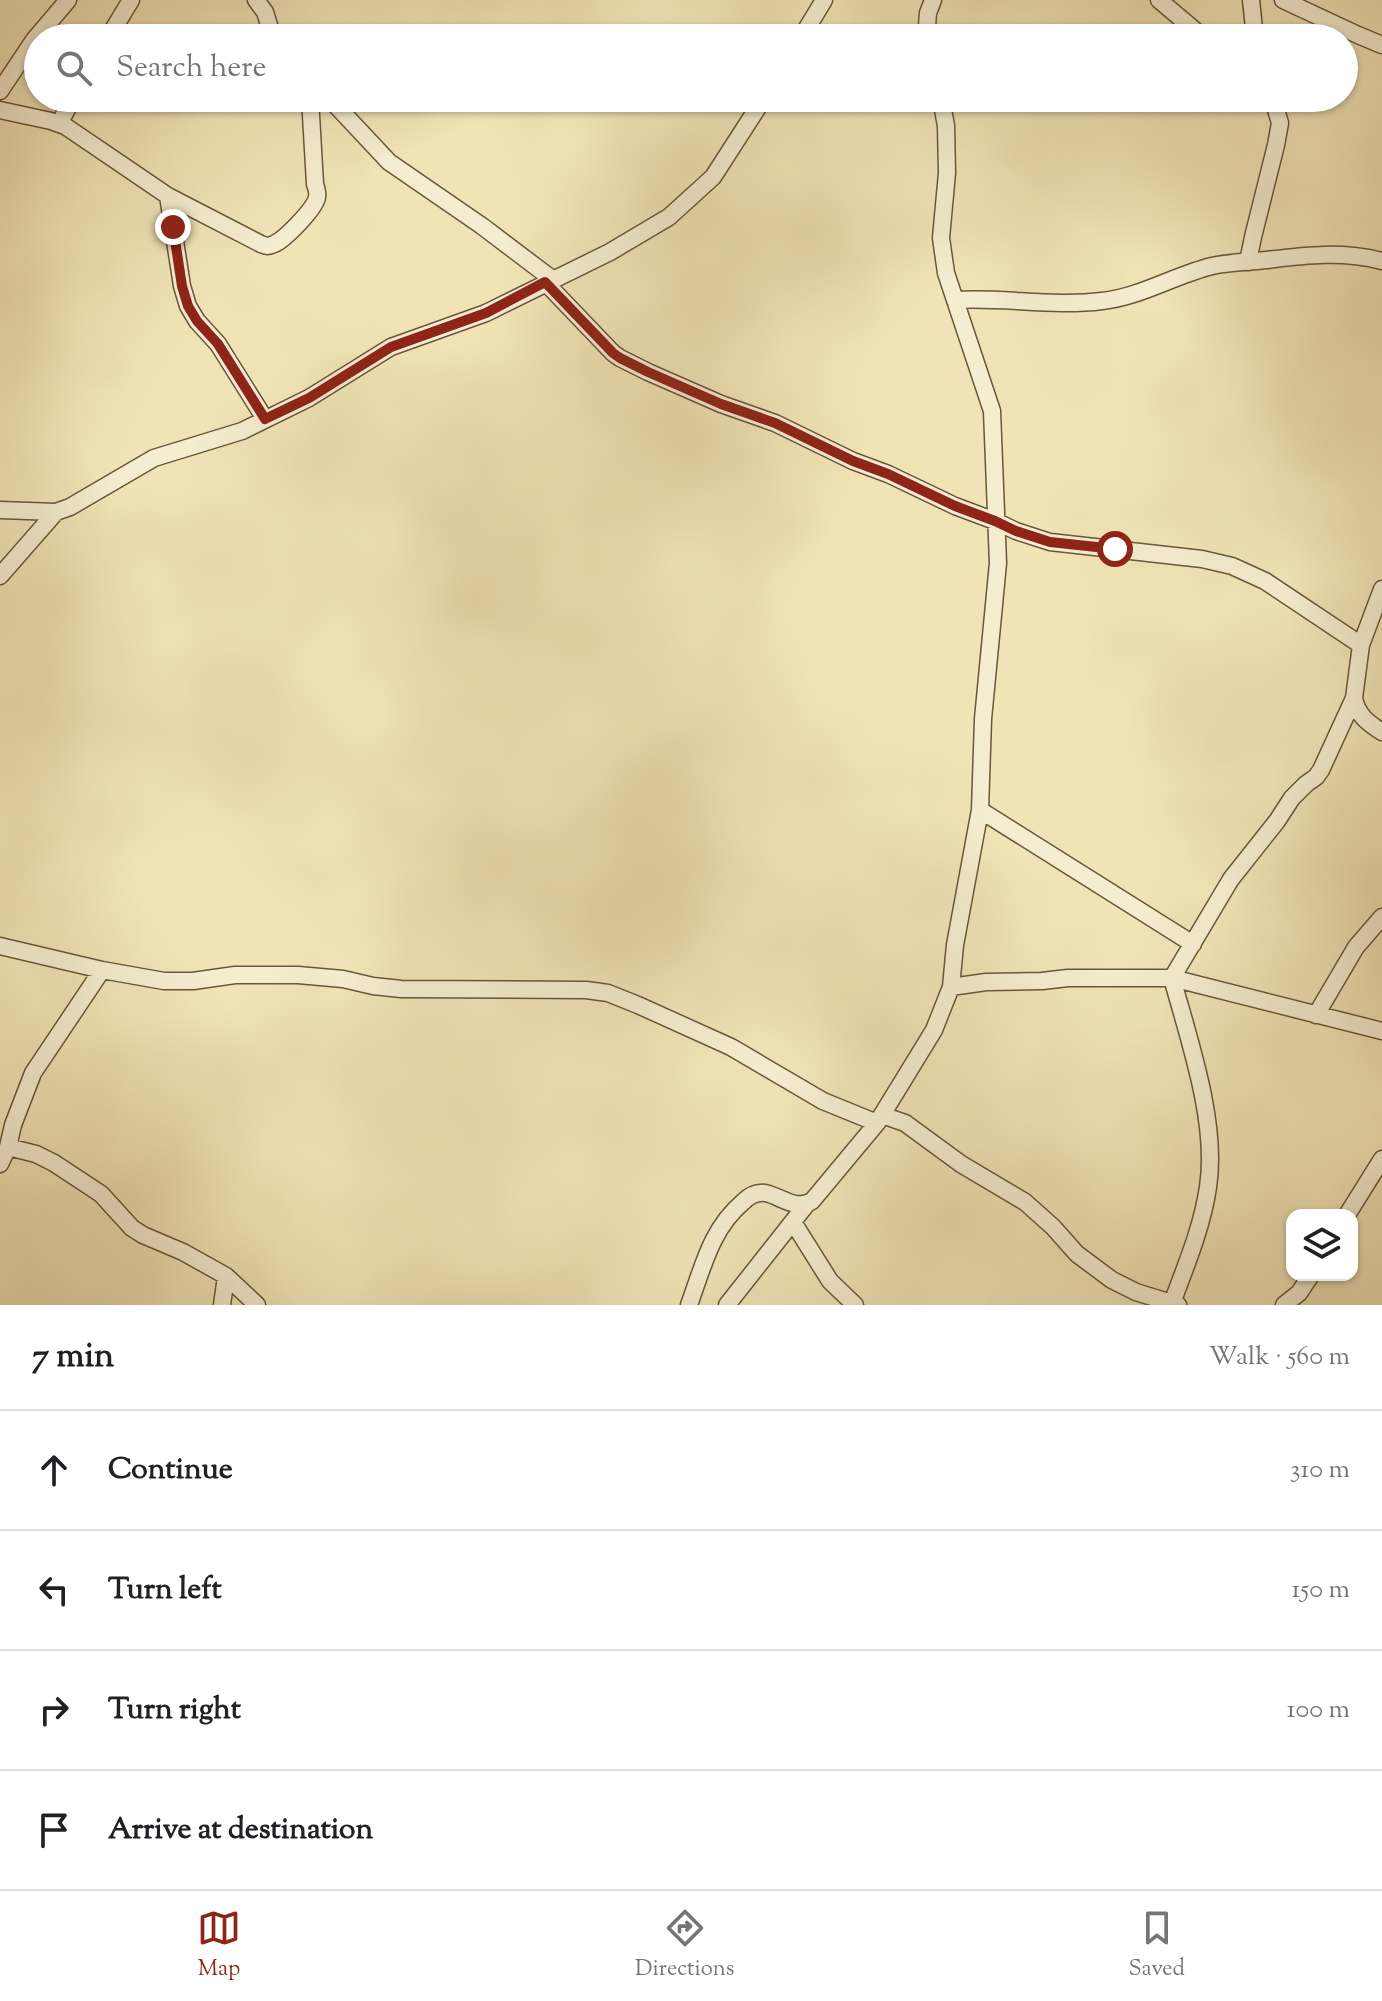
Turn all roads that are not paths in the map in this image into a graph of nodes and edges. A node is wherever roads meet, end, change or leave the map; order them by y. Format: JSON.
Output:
{"nodes":[{"id":1,"x":68,"y":0,"type":"edge"},
{"id":2,"x":131,"y":0,"type":"edge"},
{"id":3,"x":256,"y":0,"type":"edge"},
{"id":4,"x":824,"y":0,"type":"edge"},
{"id":5,"x":933,"y":0,"type":"edge"},
{"id":6,"x":1159,"y":0,"type":"edge"},
{"id":7,"x":1251,"y":0,"type":"edge"},
{"id":8,"x":1283,"y":0,"type":"edge"},
{"id":9,"x":48,"y":24,"type":"edge"},
{"id":10,"x":116,"y":24,"type":"edge"},
{"id":11,"x":269,"y":24,"type":"edge"},
{"id":12,"x":809,"y":24,"type":"edge"},
{"id":13,"x":927,"y":24,"type":"edge"},
{"id":14,"x":1187,"y":24,"type":"edge"},
{"id":15,"x":1254,"y":24,"type":"edge"},
{"id":16,"x":1334,"y":24,"type":"edge"},
{"id":17,"x":1358,"y":35,"type":"edge"},
{"id":18,"x":1382,"y":45,"type":"edge"},
{"id":19,"x":24,"y":55,"type":"edge"},
{"id":20,"x":0,"y":91,"type":"edge"},
{"id":21,"x":0,"y":110,"type":"edge"},
{"id":22,"x":65,"y":112,"type":"edge"},
{"id":23,"x":311,"y":112,"type":"edge"},
{"id":24,"x":342,"y":112,"type":"edge"},
{"id":25,"x":755,"y":112,"type":"edge"},
{"id":26,"x":944,"y":112,"type":"edge"},
{"id":27,"x":1277,"y":112,"type":"edge"},
{"id":28,"x":59,"y":124,"type":"junction"},
{"id":29,"x":168,"y":196,"type":"junction"},
{"id":30,"x":1382,"y":261,"type":"edge"},
{"id":31,"x":1248,"y":262,"type":"junction"},
{"id":32,"x":549,"y":280,"type":"junction"},
{"id":33,"x":955,"y":300,"type":"junction"},
{"id":34,"x":265,"y":419,"type":"junction"},
{"id":35,"x":0,"y":510,"type":"edge"},
{"id":36,"x":56,"y":512,"type":"junction"},
{"id":37,"x":995,"y":521,"type":"junction"},
{"id":38,"x":0,"y":576,"type":"edge"},
{"id":39,"x":1382,"y":589,"type":"edge"},
{"id":40,"x":1361,"y":645,"type":"junction"},
{"id":41,"x":1354,"y":698,"type":"junction"},
{"id":42,"x":1382,"y":732,"type":"edge"},
{"id":43,"x":980,"y":810,"type":"junction"},
{"id":44,"x":1382,"y":917,"type":"edge"},
{"id":45,"x":1193,"y":944,"type":"junction"},
{"id":46,"x":0,"y":946,"type":"edge"},
{"id":47,"x":102,"y":970,"type":"junction"},
{"id":48,"x":1172,"y":978,"type":"junction"},
{"id":49,"x":951,"y":987,"type":"junction"},
{"id":50,"x":1316,"y":1015,"type":"junction"},
{"id":51,"x":1382,"y":1031,"type":"edge"},
{"id":52,"x":880,"y":1119,"type":"junction"},
{"id":53,"x":8,"y":1147,"type":"junction"},
{"id":54,"x":1382,"y":1159,"type":"edge"},
{"id":55,"x":0,"y":1164,"type":"edge"},
{"id":56,"x":806,"y":1205,"type":"junction"},
{"id":57,"x":1351,"y":1209,"type":"edge"},
{"id":58,"x":793,"y":1222,"type":"junction"},
{"id":59,"x":226,"y":1276,"type":"junction"},
{"id":60,"x":1307,"y":1281,"type":"edge"},
{"id":61,"x":1132,"y":1299,"type":"edge"},
{"id":62,"x":1175,"y":1304,"type":"edge"},
{"id":63,"x":222,"y":1305,"type":"edge"},
{"id":64,"x":257,"y":1305,"type":"edge"},
{"id":65,"x":689,"y":1305,"type":"edge"},
{"id":66,"x":727,"y":1305,"type":"edge"},
{"id":67,"x":855,"y":1305,"type":"edge"},
{"id":68,"x":1284,"y":1305,"type":"edge"}],
"edges":[{"from":1,"to":9,"type":"street"},
{"from":2,"to":10,"type":"street"},
{"from":3,"to":11,"type":"street"},
{"from":4,"to":12,"type":"street"},
{"from":5,"to":13,"type":"street"},
{"from":6,"to":14,"type":"street"},
{"from":7,"to":15,"type":"street"},
{"from":8,"to":16,"type":"street"},
{"from":17,"to":18,"type":"street"},
{"from":19,"to":20,"type":"street"},
{"from":21,"to":28,"type":"street"},
{"from":22,"to":28,"type":"street"},
{"from":23,"to":29,"type":"street"},
{"from":24,"to":32,"type":"street"},
{"from":25,"to":32,"type":"street"},
{"from":26,"to":33,"type":"street"},
{"from":27,"to":31,"type":"street"},
{"from":28,"to":29,"type":"street"},
{"from":29,"to":34,"type":"street"},
{"from":30,"to":31,"type":"street"},
{"from":31,"to":33,"type":"street"},
{"from":32,"to":34,"type":"street"},
{"from":32,"to":37,"type":"street"},
{"from":33,"to":37,"type":"street"},
{"from":34,"to":36,"type":"street"},
{"from":35,"to":36,"type":"street"},
{"from":36,"to":38,"type":"street"},
{"from":37,"to":40,"type":"street"},
{"from":37,"to":43,"type":"street"},
{"from":39,"to":40,"type":"street"},
{"from":40,"to":41,"type":"street"},
{"from":41,"to":42,"type":"street"},
{"from":41,"to":45,"type":"street"},
{"from":43,"to":45,"type":"street"},
{"from":43,"to":49,"type":"street"},
{"from":44,"to":50,"type":"street"},
{"from":45,"to":48,"type":"street"},
{"from":46,"to":47,"type":"street"},
{"from":47,"to":52,"type":"street"},
{"from":47,"to":53,"type":"street"},
{"from":48,"to":49,"type":"street"},
{"from":48,"to":50,"type":"street"},
{"from":48,"to":62,"type":"street"},
{"from":49,"to":52,"type":"street"},
{"from":50,"to":51,"type":"street"},
{"from":52,"to":56,"type":"street"},
{"from":52,"to":61,"type":"street"},
{"from":53,"to":55,"type":"street"},
{"from":53,"to":59,"type":"street"},
{"from":54,"to":57,"type":"street"},
{"from":56,"to":58,"type":"street"},
{"from":56,"to":65,"type":"street"},
{"from":58,"to":66,"type":"street"},
{"from":58,"to":67,"type":"street"},
{"from":59,"to":63,"type":"street"},
{"from":59,"to":64,"type":"street"},
{"from":60,"to":68,"type":"street"},
{"from":61,"to":62,"type":"street"}]}
